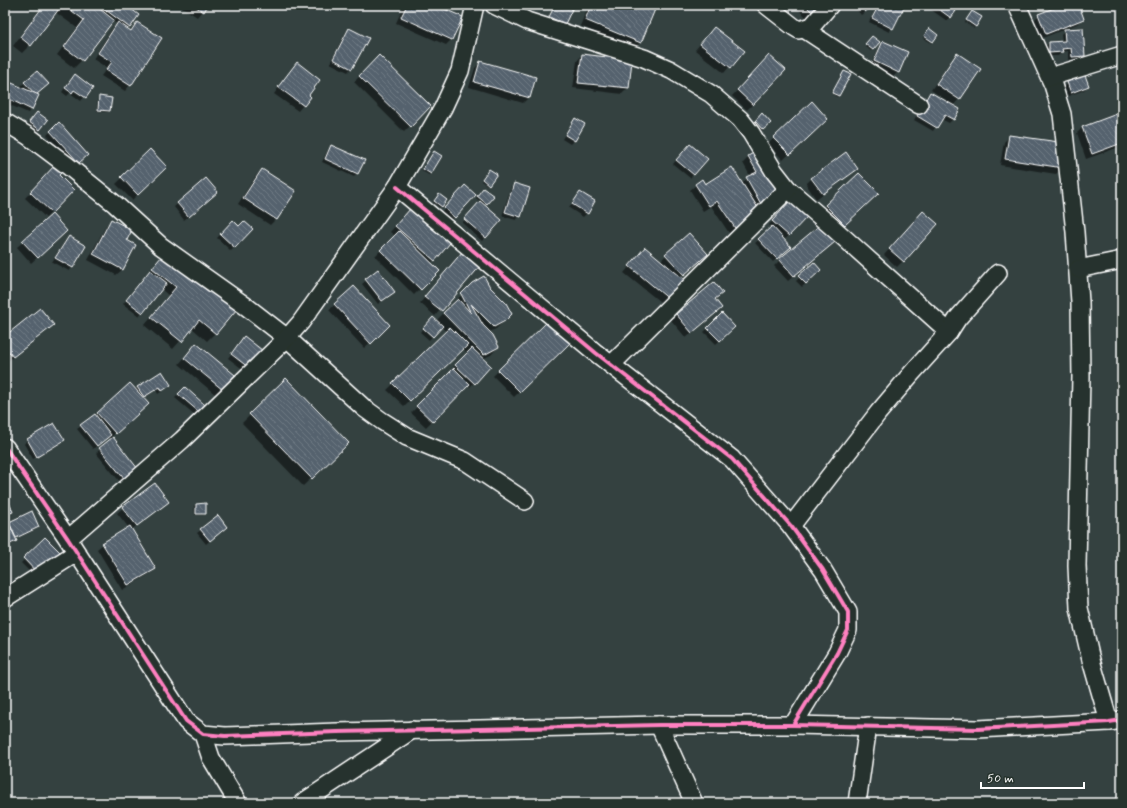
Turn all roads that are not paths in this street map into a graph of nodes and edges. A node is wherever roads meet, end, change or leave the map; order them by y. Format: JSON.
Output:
{"nodes":[{"id":1,"x":475,"y":5,"type":"edge"},
{"id":2,"x":494,"y":5,"type":"edge"},
{"id":3,"x":766,"y":5,"type":"edge"},
{"id":4,"x":830,"y":5,"type":"edge"},
{"id":5,"x":1017,"y":5,"type":"edge"},
{"id":6,"x":804,"y":29,"type":"junction"},
{"id":7,"x":1122,"y":55,"type":"edge"},
{"id":8,"x":1050,"y":77,"type":"junction"},
{"id":9,"x":919,"y":105,"type":"dead end"},
{"id":10,"x":5,"y":122,"type":"edge"},
{"id":11,"x":397,"y":187,"type":"junction"},
{"id":12,"x":788,"y":189,"type":"junction"},
{"id":13,"x":1122,"y":260,"type":"edge"},
{"id":14,"x":1078,"y":269,"type":"junction"},
{"id":15,"x":998,"y":273,"type":"dead end"},
{"id":16,"x":949,"y":332,"type":"junction"},
{"id":17,"x":287,"y":338,"type":"junction"},
{"id":18,"x":610,"y":365,"type":"junction"},
{"id":19,"x":5,"y":448,"type":"edge"},
{"id":20,"x":525,"y":500,"type":"dead end"},
{"id":21,"x":791,"y":526,"type":"junction"},
{"id":22,"x":72,"y":546,"type":"junction"},
{"id":23,"x":5,"y":598,"type":"edge"},
{"id":24,"x":1115,"y":721,"type":"edge"},
{"id":25,"x":659,"y":725,"type":"junction"},
{"id":26,"x":793,"y":725,"type":"junction"},
{"id":27,"x":868,"y":726,"type":"junction"},
{"id":28,"x":412,"y":730,"type":"junction"},
{"id":29,"x":203,"y":734,"type":"junction"},
{"id":30,"x":238,"y":803,"type":"edge"},
{"id":31,"x":302,"y":803,"type":"edge"},
{"id":32,"x":694,"y":803,"type":"edge"},
{"id":33,"x":856,"y":803,"type":"edge"}],
"edges":[{"from":1,"to":11,"type":"street"},
{"from":2,"to":12,"type":"street"},
{"from":3,"to":6,"type":"street"},
{"from":4,"to":6,"type":"street"},
{"from":5,"to":8,"type":"street"},
{"from":6,"to":9,"type":"street"},
{"from":7,"to":8,"type":"street"},
{"from":8,"to":14,"type":"street"},
{"from":10,"to":17,"type":"street"},
{"from":11,"to":17,"type":"street"},
{"from":11,"to":18,"type":"street"},
{"from":12,"to":16,"type":"street"},
{"from":12,"to":18,"type":"street"},
{"from":13,"to":14,"type":"street"},
{"from":14,"to":24,"type":"street"},
{"from":15,"to":16,"type":"street"},
{"from":16,"to":21,"type":"street"},
{"from":17,"to":20,"type":"street"},
{"from":17,"to":22,"type":"street"},
{"from":18,"to":21,"type":"street"},
{"from":19,"to":22,"type":"street"},
{"from":21,"to":26,"type":"street"},
{"from":22,"to":23,"type":"street"},
{"from":22,"to":29,"type":"street"},
{"from":24,"to":27,"type":"street"},
{"from":25,"to":26,"type":"street"},
{"from":25,"to":28,"type":"street"},
{"from":25,"to":32,"type":"street"},
{"from":26,"to":27,"type":"street"},
{"from":27,"to":33,"type":"street"},
{"from":28,"to":29,"type":"street"},
{"from":28,"to":31,"type":"street"},
{"from":29,"to":30,"type":"street"}]}
